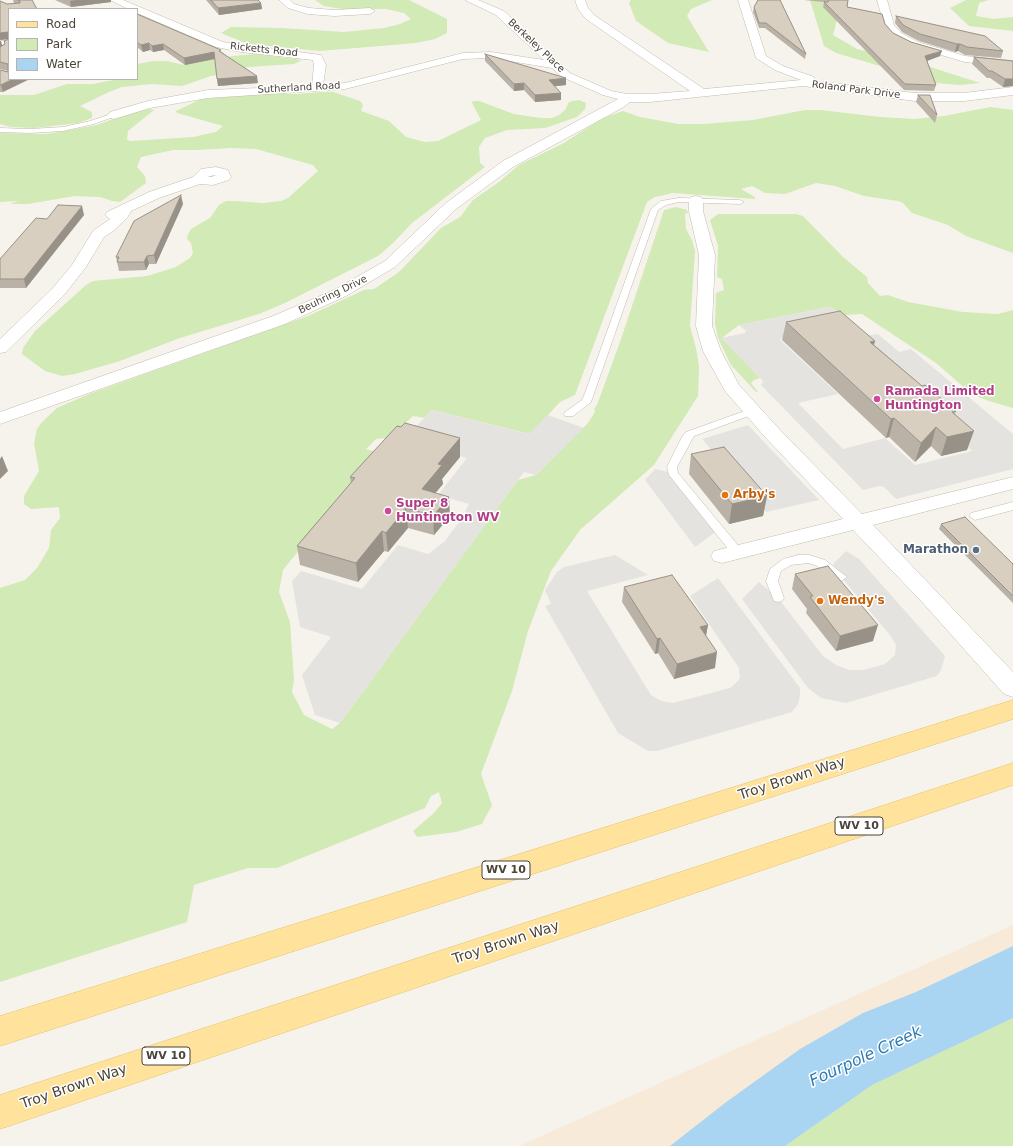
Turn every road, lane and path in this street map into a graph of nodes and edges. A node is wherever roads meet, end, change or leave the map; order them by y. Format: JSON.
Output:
{"nodes":[{"id":1,"x":115,"y":0,"type":"edge"},
{"id":2,"x":284,"y":0,"type":"edge"},
{"id":3,"x":470,"y":0,"type":"edge"},
{"id":4,"x":580,"y":0,"type":"edge"},
{"id":5,"x":743,"y":0,"type":"edge"},
{"id":6,"x":882,"y":0,"type":"edge"},
{"id":7,"x":135,"y":8,"type":"edge"},
{"id":8,"x":138,"y":9,"type":"edge"},
{"id":9,"x":370,"y":11,"type":"dead end"},
{"id":10,"x":161,"y":19,"type":"junction"},
{"id":11,"x":141,"y":24,"type":"edge"},
{"id":12,"x":761,"y":58,"type":"junction"},
{"id":13,"x":1013,"y":64,"type":"edge"},
{"id":14,"x":555,"y":65,"type":"junction"},
{"id":15,"x":822,"y":84,"type":"junction"},
{"id":16,"x":761,"y":87,"type":"junction"},
{"id":17,"x":317,"y":89,"type":"junction"},
{"id":18,"x":1013,"y":91,"type":"edge"},
{"id":19,"x":700,"y":92,"type":"junction"},
{"id":20,"x":627,"y":98,"type":"junction"},
{"id":21,"x":114,"y":115,"type":"joint"},
{"id":22,"x":0,"y":130,"type":"edge"},
{"id":23,"x":201,"y":179,"type":"dead end"},
{"id":24,"x":696,"y":200,"type":"junction"},
{"id":25,"x":740,"y":202,"type":"dead end"},
{"id":26,"x":0,"y":348,"type":"edge"},
{"id":27,"x":753,"y":411,"type":"junction"},
{"id":28,"x":569,"y":414,"type":"dead end"},
{"id":29,"x":0,"y":418,"type":"edge"},
{"id":30,"x":1013,"y":483,"type":"edge"},
{"id":31,"x":1013,"y":506,"type":"edge"},
{"id":32,"x":975,"y":516,"type":"dead end"},
{"id":33,"x":859,"y":522,"type":"junction"},
{"id":34,"x":729,"y":554,"type":"joint"},
{"id":35,"x":841,"y":577,"type":"dead end"},
{"id":36,"x":778,"y":598,"type":"dead end"},
{"id":37,"x":1013,"y":688,"type":"edge"},
{"id":38,"x":1013,"y":709,"type":"edge"},
{"id":39,"x":1013,"y":774,"type":"edge"},
{"id":40,"x":0,"y":1031,"type":"edge"},
{"id":41,"x":0,"y":1112,"type":"edge"}],
"edges":[{"from":1,"to":7,"type":"street","name":"Ricketts Road"},
{"from":2,"to":9,"type":"street"},
{"from":3,"to":14,"type":"street","name":"Berkeley Place"},
{"from":4,"to":19,"type":"street"},
{"from":5,"to":12,"type":"street"},
{"from":6,"to":13,"type":"street"},
{"from":8,"to":10,"type":"street","name":"Ricketts Road"},
{"from":10,"to":11,"type":"street"},
{"from":10,"to":17,"type":"street","name":"Ricketts Road"},
{"from":12,"to":15,"type":"street"},
{"from":12,"to":16,"type":"street"},
{"from":14,"to":17,"type":"street","name":"Sutherland Road"},
{"from":14,"to":20,"type":"street","name":"Berkeley Place"},
{"from":15,"to":16,"type":"street","name":"Roland Park Drive"},
{"from":15,"to":18,"type":"street","name":"Roland Park Drive"},
{"from":16,"to":19,"type":"street","name":"Roland Park Drive"},
{"from":17,"to":21,"type":"street","name":"Sutherland Road"},
{"from":19,"to":20,"type":"street","name":"Roland Park Drive"},
{"from":20,"to":29,"type":"street","name":"Beuhring Drive"},
{"from":21,"to":22,"type":"lane"},
{"from":23,"to":26,"type":"street"},
{"from":24,"to":25,"type":"lane"},
{"from":24,"to":27,"type":"street"},
{"from":24,"to":28,"type":"lane"},
{"from":27,"to":33,"type":"street"},
{"from":27,"to":34,"type":"lane"},
{"from":30,"to":33,"type":"street"},
{"from":31,"to":32,"type":"lane"},
{"from":33,"to":34,"type":"street"},
{"from":33,"to":37,"type":"street"},
{"from":35,"to":36,"type":"lane"},
{"from":38,"to":40,"type":"main road","name":"Troy Brown Way","number":"WV 10"},
{"from":39,"to":41,"type":"main road","name":"Troy Brown Way","number":"WV 10"}]}
